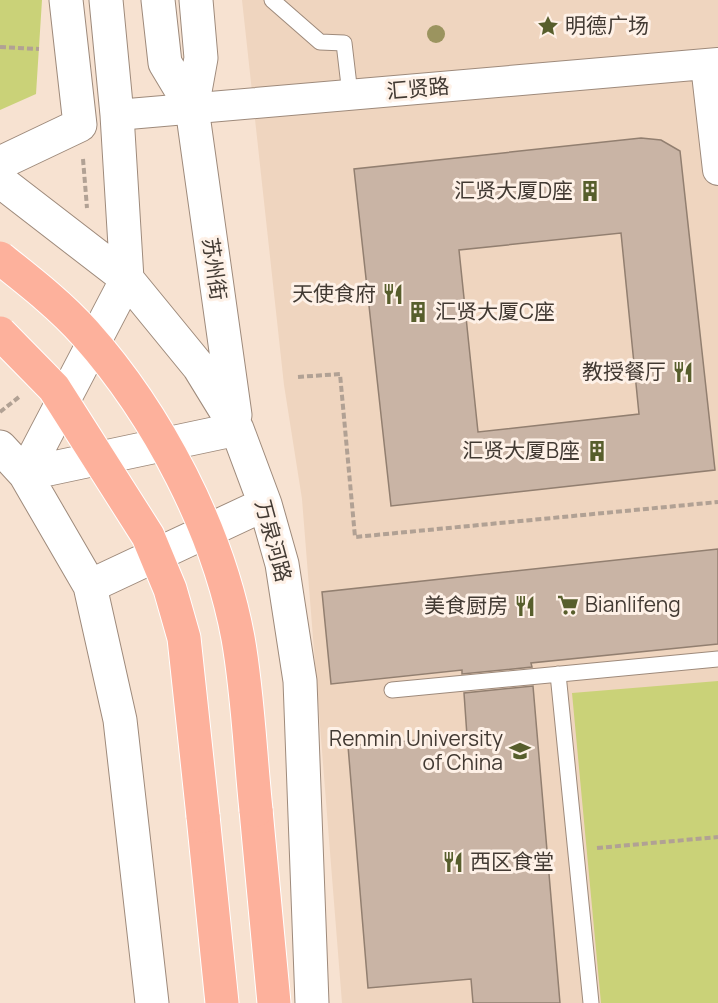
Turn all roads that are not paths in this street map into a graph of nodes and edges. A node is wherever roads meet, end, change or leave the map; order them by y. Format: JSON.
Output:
{"nodes":[{"id":1,"x":66,"y":0,"type":"edge"},
{"id":2,"x":106,"y":0,"type":"edge"},
{"id":3,"x":158,"y":0,"type":"edge"},
{"id":4,"x":196,"y":0,"type":"edge"},
{"id":5,"x":272,"y":0,"type":"edge"},
{"id":6,"x":712,"y":64,"type":"edge"},
{"id":7,"x":350,"y":94,"type":"junction"},
{"id":8,"x":192,"y":108,"type":"junction"},
{"id":9,"x":117,"y":115,"type":"junction"},
{"id":10,"x":0,"y":163,"type":"edge"},
{"id":11,"x":718,"y":170,"type":"edge"},
{"id":12,"x":0,"y":181,"type":"edge"},
{"id":13,"x":0,"y":258,"type":"edge"},
{"id":14,"x":127,"y":279,"type":"junction"},
{"id":15,"x":0,"y":333,"type":"edge"},
{"id":16,"x":237,"y":429,"type":"junction"},
{"id":17,"x":0,"y":447,"type":"edge"},
{"id":18,"x":25,"y":474,"type":"junction"},
{"id":19,"x":265,"y":504,"type":"junction"},
{"id":20,"x":90,"y":586,"type":"junction"},
{"id":21,"x":718,"y":659,"type":"edge"},
{"id":22,"x":558,"y":674,"type":"junction"},
{"id":23,"x":392,"y":690,"type":"dead end"},
{"id":24,"x":152,"y":1003,"type":"edge"},
{"id":25,"x":222,"y":1003,"type":"edge"},
{"id":26,"x":274,"y":1003,"type":"edge"},
{"id":27,"x":312,"y":1003,"type":"edge"},
{"id":28,"x":591,"y":1003,"type":"edge"}],
"edges":[{"from":1,"to":10,"type":"street"},
{"from":2,"to":9,"type":"street"},
{"from":3,"to":8,"type":"street","name":"苏州街"},
{"from":4,"to":8,"type":"street","name":"苏州街"},
{"from":5,"to":7,"type":"lane"},
{"from":6,"to":7,"type":"street","name":"汇贤路"},
{"from":6,"to":11,"type":"street"},
{"from":7,"to":8,"type":"street","name":"汇贤路"},
{"from":8,"to":9,"type":"street","name":"汇贤路"},
{"from":8,"to":16,"type":"street","name":"苏州街"},
{"from":9,"to":14,"type":"street"},
{"from":12,"to":14,"type":"street","name":"万泉河路"},
{"from":13,"to":26,"type":"highway","bridge":true},
{"from":14,"to":16,"type":"street","name":"万泉河路"},
{"from":14,"to":18,"type":"street"},
{"from":15,"to":25,"type":"highway","bridge":true},
{"from":16,"to":18,"type":"street"},
{"from":16,"to":19,"type":"street","name":"万泉河路"},
{"from":17,"to":18,"type":"street"},
{"from":18,"to":20,"type":"street"},
{"from":19,"to":20,"type":"street"},
{"from":19,"to":27,"type":"street","name":"万泉河路"},
{"from":20,"to":24,"type":"street"},
{"from":21,"to":22,"type":"lane"},
{"from":22,"to":23,"type":"lane"},
{"from":22,"to":28,"type":"lane"}]}
